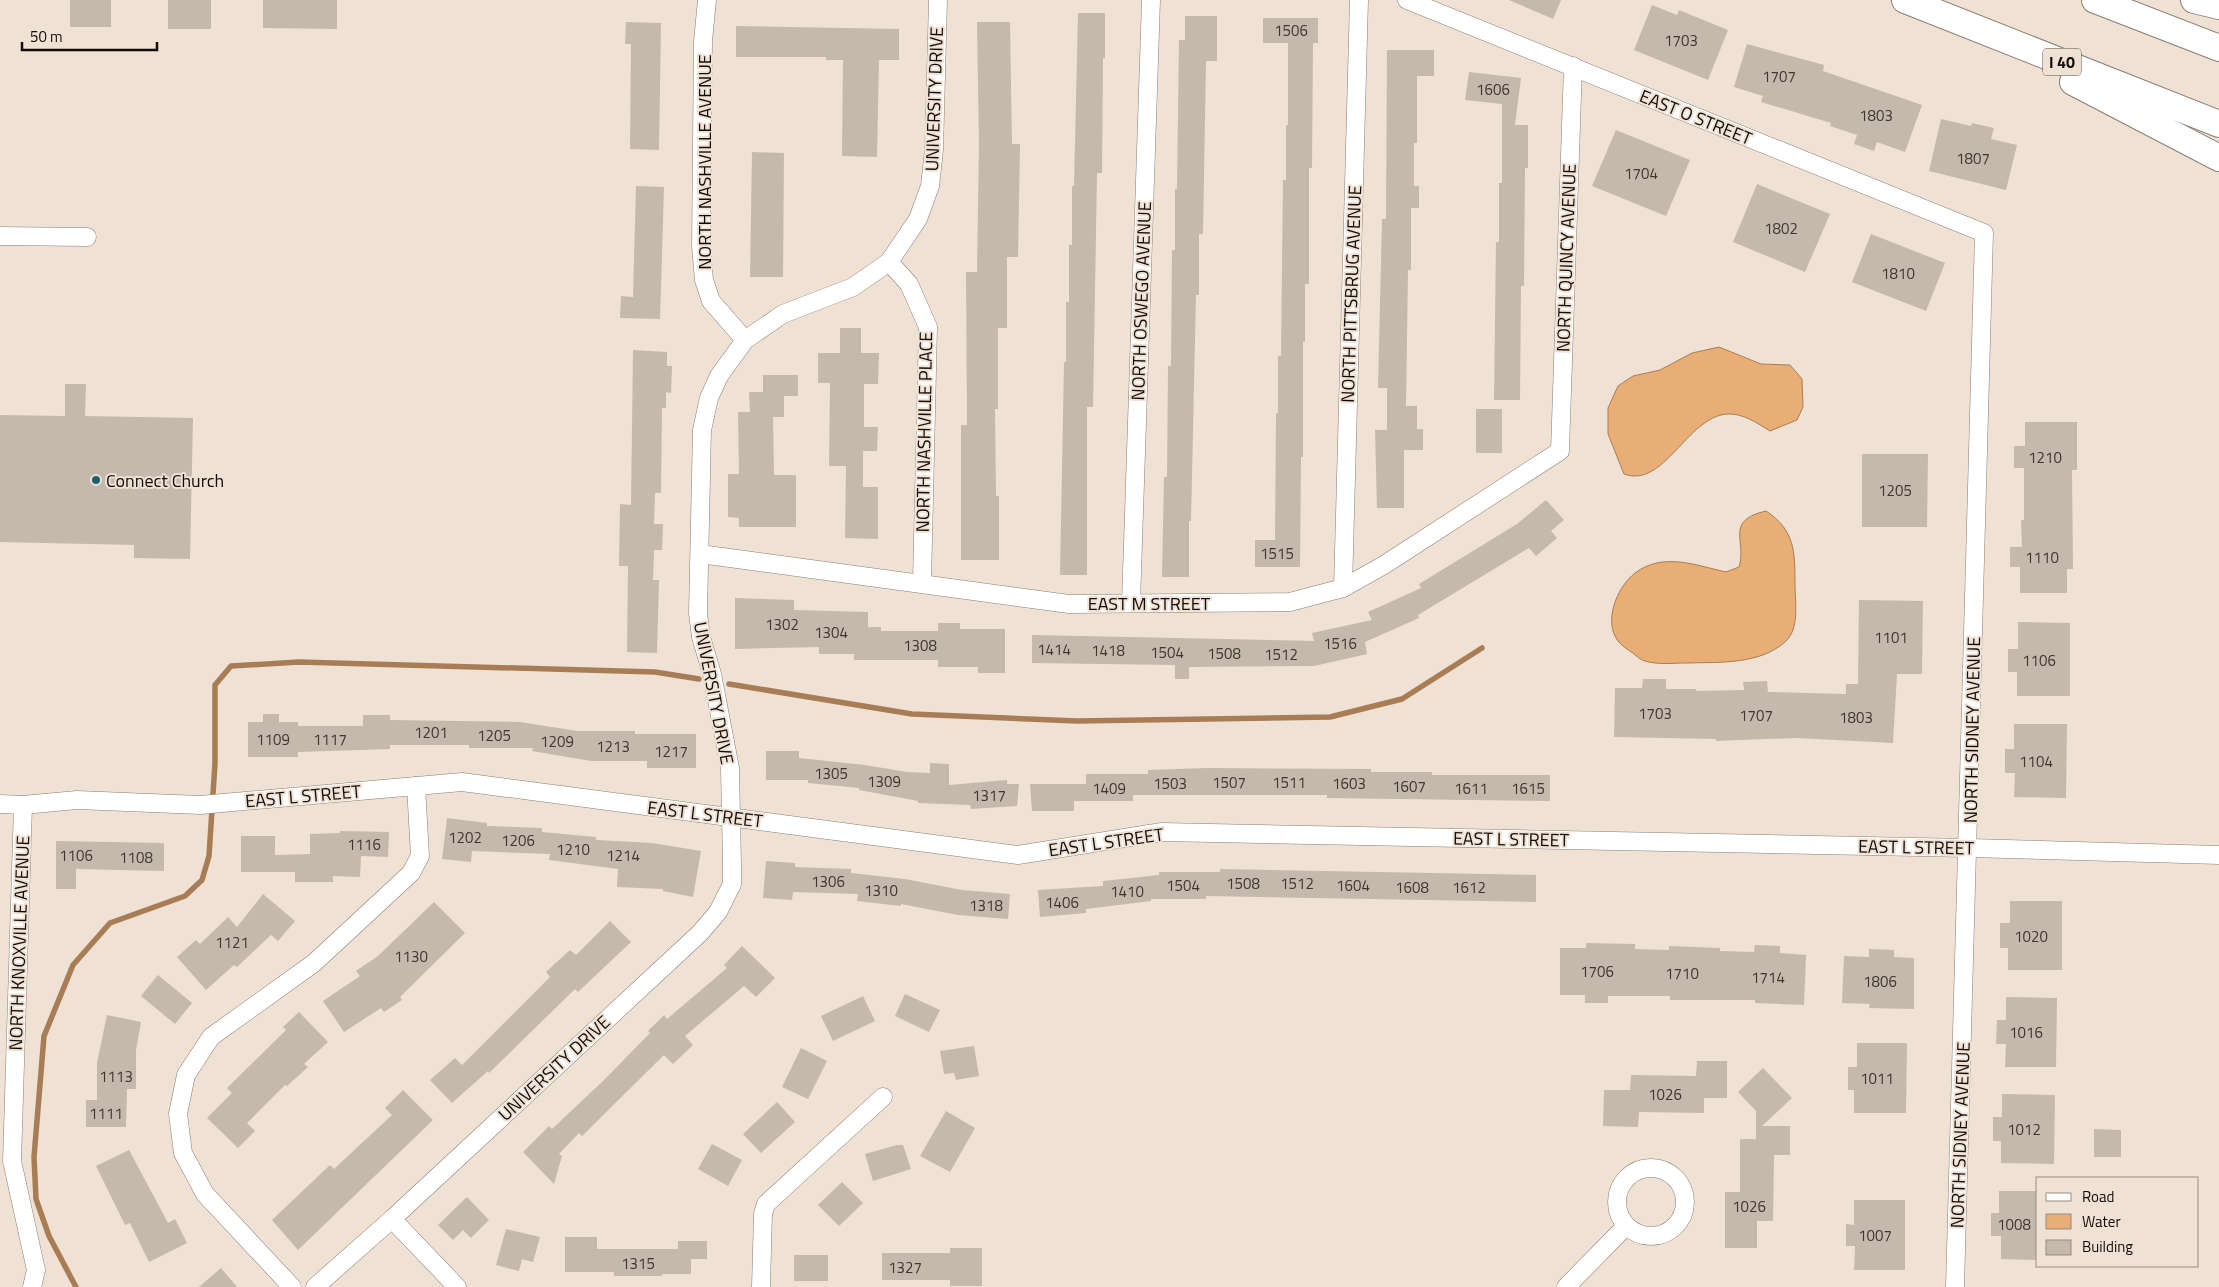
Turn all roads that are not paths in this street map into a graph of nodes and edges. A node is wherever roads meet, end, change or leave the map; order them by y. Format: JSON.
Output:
{"nodes":[{"id":1,"x":707,"y":0,"type":"edge"},
{"id":2,"x":938,"y":0,"type":"edge"},
{"id":3,"x":1151,"y":0,"type":"edge"},
{"id":4,"x":1359,"y":0,"type":"edge"},
{"id":5,"x":1407,"y":0,"type":"edge"},
{"id":6,"x":1905,"y":0,"type":"edge"},
{"id":7,"x":2095,"y":0,"type":"edge"},
{"id":8,"x":2194,"y":0,"type":"edge"},
{"id":9,"x":2219,"y":6,"type":"edge"},
{"id":10,"x":1948,"y":17,"type":"junction"},
{"id":11,"x":2219,"y":48,"type":"edge"},
{"id":12,"x":1573,"y":66,"type":"junction"},
{"id":13,"x":2219,"y":124,"type":"edge"},
{"id":14,"x":2219,"y":158,"type":"edge"},
{"id":15,"x":1984,"y":233,"type":"joint"},
{"id":16,"x":0,"y":236,"type":"edge"},
{"id":17,"x":87,"y":237,"type":"dead end"},
{"id":18,"x":889,"y":262,"type":"junction"},
{"id":19,"x":745,"y":340,"type":"junction"},
{"id":20,"x":1560,"y":451,"type":"joint"},
{"id":21,"x":700,"y":554,"type":"junction"},
{"id":22,"x":922,"y":583,"type":"junction"},
{"id":23,"x":1343,"y":588,"type":"junction"},
{"id":24,"x":1131,"y":603,"type":"junction"},
{"id":25,"x":416,"y":786,"type":"junction"},
{"id":26,"x":0,"y":804,"type":"edge"},
{"id":27,"x":23,"y":805,"type":"junction"},
{"id":28,"x":731,"y":817,"type":"junction"},
{"id":29,"x":1969,"y":848,"type":"junction"},
{"id":30,"x":2219,"y":855,"type":"edge"},
{"id":31,"x":883,"y":1097,"type":"dead end"},
{"id":32,"x":392,"y":1219,"type":"junction"},
{"id":33,"x":1626,"y":1226,"type":"dead end"},
{"id":34,"x":32,"y":1287,"type":"edge"},
{"id":35,"x":292,"y":1287,"type":"edge"},
{"id":36,"x":315,"y":1287,"type":"edge"},
{"id":37,"x":457,"y":1287,"type":"edge"},
{"id":38,"x":761,"y":1287,"type":"edge"},
{"id":39,"x":1566,"y":1287,"type":"edge"},
{"id":40,"x":1955,"y":1287,"type":"edge"}],
"edges":[{"from":1,"to":19,"type":"street","name":"NORTH NASHVILLE AVENUE"},
{"from":2,"to":18,"type":"street","name":"UNIVERSITY DRIVE"},
{"from":3,"to":24,"type":"street","name":"NORTH OSWEGO AVENUE"},
{"from":4,"to":23,"type":"street","name":"NORTH PITTSBRUG AVENUE"},
{"from":5,"to":12,"type":"street","name":"EAST O STREET"},
{"from":6,"to":10,"type":"highway","number":"I 40"},
{"from":7,"to":11,"type":"highway"},
{"from":8,"to":9,"type":"highway"},
{"from":10,"to":13,"type":"highway","number":"I 40"},
{"from":10,"to":14,"type":"highway"},
{"from":12,"to":15,"type":"street","name":"EAST O STREET"},
{"from":12,"to":20,"type":"street","name":"NORTH QUINCY AVENUE"},
{"from":15,"to":29,"type":"street","name":"NORTH SIDNEY AVENUE"},
{"from":16,"to":17,"type":"street"},
{"from":18,"to":19,"type":"street","name":"UNIVERSITY DRIVE"},
{"from":18,"to":22,"type":"street","name":"NORTH NASHVILLE PLACE"},
{"from":19,"to":21,"type":"street","name":"UNIVERSITY DRIVE"},
{"from":20,"to":23,"type":"street","name":"EAST M STREET"},
{"from":21,"to":22,"type":"street","name":"EAST M STREET"},
{"from":21,"to":28,"type":"street","name":"UNIVERSITY DRIVE"},
{"from":22,"to":24,"type":"street","name":"EAST M STREET"},
{"from":23,"to":24,"type":"street","name":"EAST M STREET"},
{"from":25,"to":27,"type":"street","name":"EAST L STREET"},
{"from":25,"to":28,"type":"street","name":"EAST L STREET"},
{"from":25,"to":35,"type":"street"},
{"from":26,"to":27,"type":"street","name":"EAST L STREET"},
{"from":27,"to":34,"type":"street","name":"NORTH KNOXVILLE AVENUE"},
{"from":28,"to":29,"type":"street","name":"EAST L STREET"},
{"from":28,"to":32,"type":"street","name":"UNIVERSITY DRIVE"},
{"from":29,"to":30,"type":"street","name":"EAST L STREET"},
{"from":29,"to":40,"type":"street","name":"NORTH SIDNEY AVENUE"},
{"from":31,"to":38,"type":"street"},
{"from":32,"to":36,"type":"street","name":"UNIVERSITY DRIVE"},
{"from":32,"to":37,"type":"street"},
{"from":33,"to":39,"type":"street"}]}
